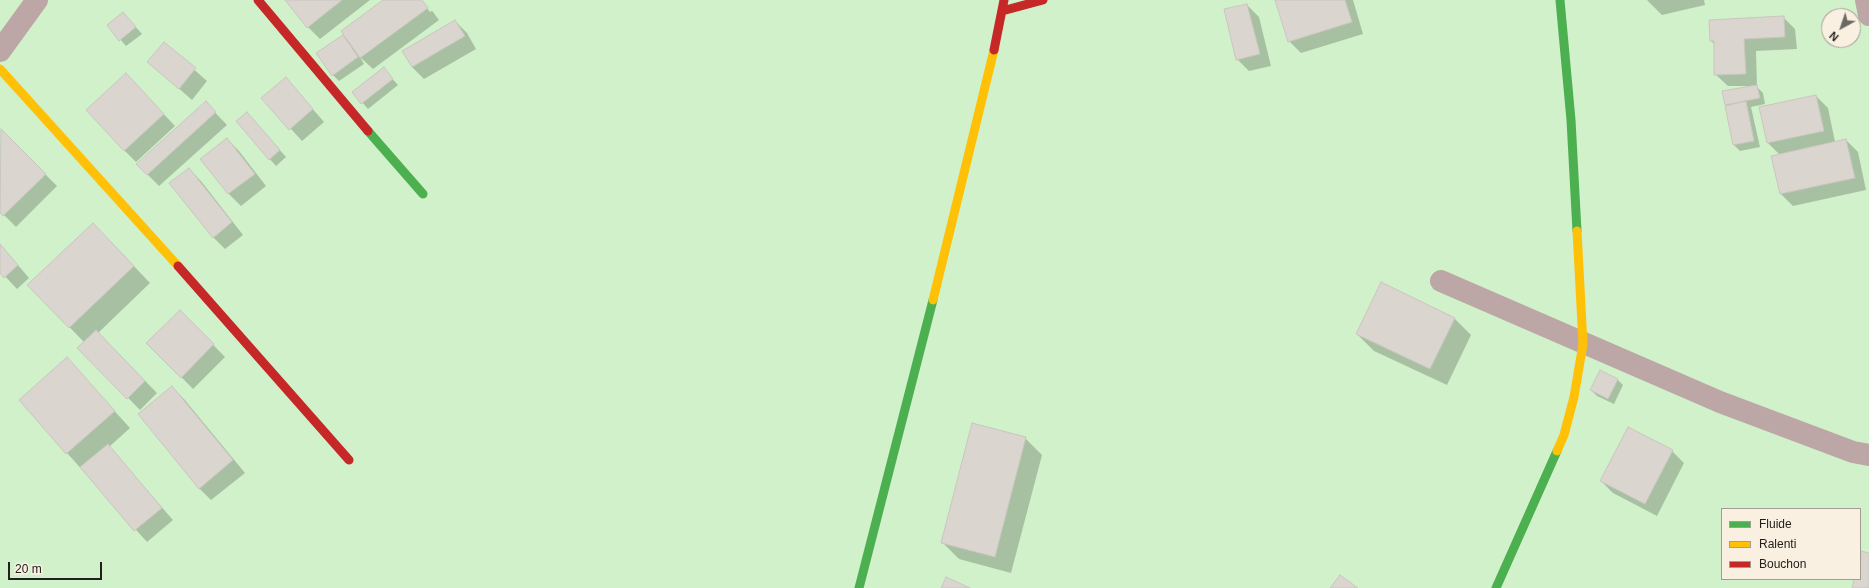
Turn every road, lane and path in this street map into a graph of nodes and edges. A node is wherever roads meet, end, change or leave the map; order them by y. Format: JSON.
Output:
{"nodes":[{"id":1,"x":37,"y":0,"type":"edge"},
{"id":2,"x":258,"y":0,"type":"edge"},
{"id":3,"x":1004,"y":0,"type":"edge"},
{"id":4,"x":1043,"y":0,"type":"edge"},
{"id":5,"x":1560,"y":0,"type":"edge"},
{"id":6,"x":1866,"y":0,"type":"edge"},
{"id":7,"x":1002,"y":11,"type":"junction"},
{"id":8,"x":1869,"y":15,"type":"edge"},
{"id":9,"x":0,"y":51,"type":"edge"},
{"id":10,"x":0,"y":69,"type":"edge"},
{"id":11,"x":423,"y":194,"type":"dead end"},
{"id":12,"x":1441,"y":281,"type":"dead end"},
{"id":13,"x":1583,"y":344,"type":"junction"},
{"id":14,"x":1869,"y":455,"type":"edge"},
{"id":15,"x":349,"y":460,"type":"dead end"},
{"id":16,"x":859,"y":588,"type":"edge"},
{"id":17,"x":1496,"y":588,"type":"edge"}],
"edges":[{"from":1,"to":9,"type":"street"},
{"from":2,"to":11,"type":"street"},
{"from":3,"to":7,"type":"street"},
{"from":4,"to":7,"type":"street"},
{"from":5,"to":13,"type":"street"},
{"from":6,"to":8,"type":"street"},
{"from":7,"to":16,"type":"street"},
{"from":10,"to":15,"type":"street"},
{"from":12,"to":13,"type":"street"},
{"from":13,"to":14,"type":"street"},
{"from":13,"to":17,"type":"street"}]}
